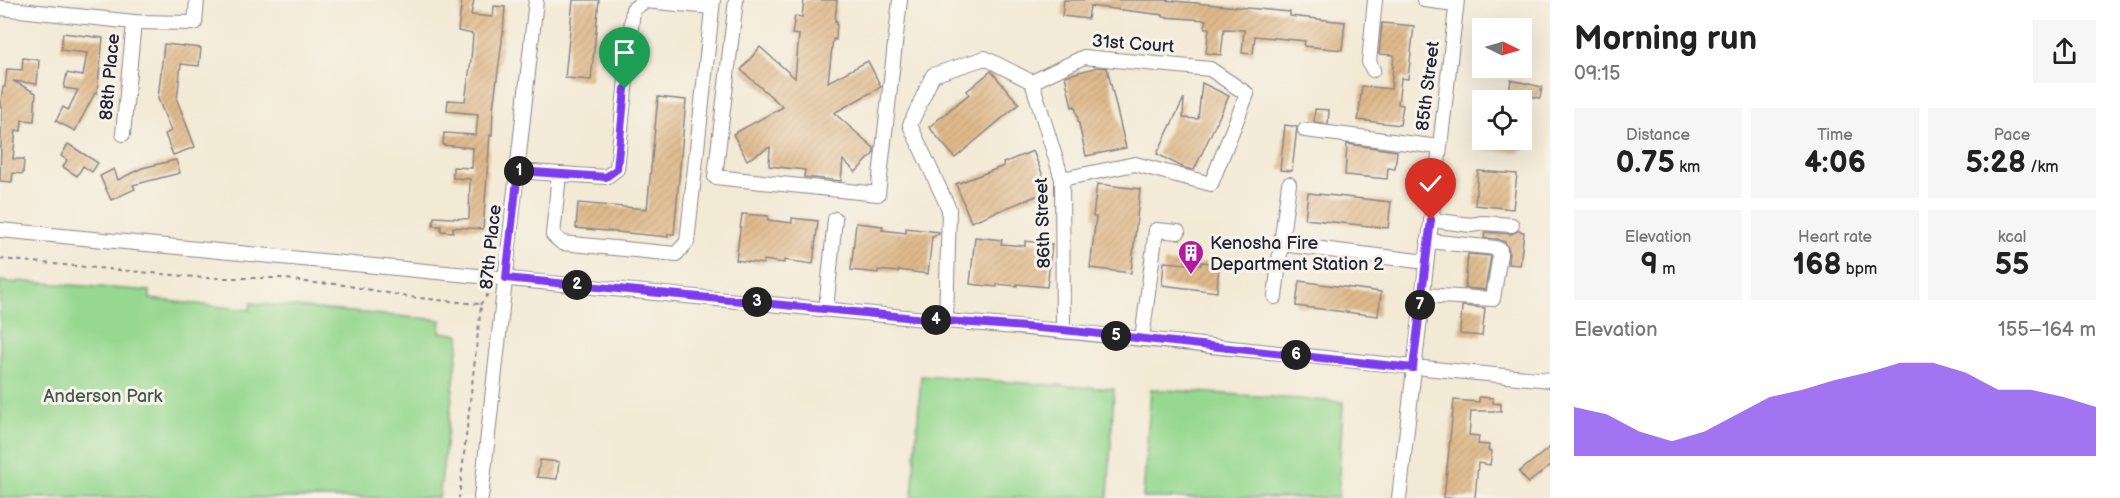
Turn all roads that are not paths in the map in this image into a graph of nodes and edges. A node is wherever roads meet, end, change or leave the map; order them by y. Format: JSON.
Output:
{"nodes":[{"id":1,"x":197,"y":0,"type":"edge"},
{"id":2,"x":536,"y":0,"type":"edge"},
{"id":3,"x":736,"y":0,"type":"edge"},
{"id":4,"x":900,"y":0,"type":"edge"},
{"id":5,"x":1375,"y":0,"type":"edge"},
{"id":6,"x":1424,"y":0,"type":"edge"},
{"id":7,"x":1457,"y":2,"type":"edge"},
{"id":8,"x":713,"y":3,"type":"edge"},
{"id":9,"x":0,"y":8,"type":"edge"},
{"id":10,"x":134,"y":22,"type":"junction"},
{"id":11,"x":1373,"y":70,"type":"dead end"},
{"id":12,"x":1032,"y":82,"type":"junction"},
{"id":13,"x":1305,"y":130,"type":"dead end"},
{"id":14,"x":123,"y":134,"type":"dead end"},
{"id":15,"x":1439,"y":147,"type":"junction"},
{"id":16,"x":518,"y":171,"type":"junction"},
{"id":17,"x":559,"y":174,"type":"junction"},
{"id":18,"x":1062,"y":179,"type":"junction"},
{"id":19,"x":1289,"y":184,"type":"dead end"},
{"id":20,"x":835,"y":219,"type":"dead end"},
{"id":21,"x":1431,"y":220,"type":"junction"},
{"id":22,"x":1512,"y":225,"type":"dead end"},
{"id":23,"x":0,"y":230,"type":"edge"},
{"id":24,"x":1178,"y":232,"type":"dead end"},
{"id":25,"x":1428,"y":241,"type":"junction"},
{"id":26,"x":1281,"y":244,"type":"junction"},
{"id":27,"x":1426,"y":262,"type":"junction"},
{"id":28,"x":506,"y":278,"type":"junction"},
{"id":29,"x":1422,"y":295,"type":"junction"},
{"id":30,"x":1275,"y":297,"type":"dead end"},
{"id":31,"x":826,"y":309,"type":"junction"},
{"id":32,"x":946,"y":321,"type":"junction"},
{"id":33,"x":1063,"y":330,"type":"junction"},
{"id":34,"x":1142,"y":339,"type":"junction"},
{"id":35,"x":1413,"y":368,"type":"junction"},
{"id":36,"x":1550,"y":380,"type":"edge"},
{"id":37,"x":481,"y":498,"type":"edge"},
{"id":38,"x":1399,"y":498,"type":"edge"}],
"edges":[{"from":1,"to":10,"type":"street"},
{"from":2,"to":16,"type":"street","name":"87th Place"},
{"from":3,"to":4,"type":"street"},
{"from":5,"to":11,"type":"street"},
{"from":6,"to":7,"type":"street"},
{"from":7,"to":15,"type":"street","name":"85th Street"},
{"from":8,"to":17,"type":"street"},
{"from":8,"to":17,"type":"street"},
{"from":9,"to":10,"type":"street"},
{"from":10,"to":14,"type":"street","name":"88th Place"},
{"from":12,"to":18,"type":"street","name":"86th Street"},
{"from":12,"to":18,"type":"street","name":"31st Court"},
{"from":12,"to":32,"type":"street"},
{"from":13,"to":15,"type":"street"},
{"from":15,"to":21,"type":"street","name":"85th Street"},
{"from":16,"to":17,"type":"street"},
{"from":16,"to":28,"type":"street","name":"87th Place"},
{"from":18,"to":33,"type":"street","name":"86th Street"},
{"from":19,"to":26,"type":"street"},
{"from":20,"to":31,"type":"street"},
{"from":21,"to":22,"type":"street"},
{"from":21,"to":25,"type":"street","name":"85th Street"},
{"from":23,"to":28,"type":"street"},
{"from":24,"to":34,"type":"street"},
{"from":25,"to":27,"type":"street","name":"85th Street"},
{"from":25,"to":29,"type":"street"},
{"from":26,"to":27,"type":"street"},
{"from":26,"to":30,"type":"street"},
{"from":27,"to":29,"type":"street","name":"85th Street"},
{"from":28,"to":31,"type":"street"},
{"from":28,"to":37,"type":"street","name":"87th Place"},
{"from":29,"to":35,"type":"street","name":"85th Street"},
{"from":31,"to":32,"type":"street"},
{"from":32,"to":33,"type":"street"},
{"from":33,"to":34,"type":"street"},
{"from":34,"to":35,"type":"street"},
{"from":35,"to":36,"type":"street"},
{"from":35,"to":38,"type":"street","name":"85th Street"}]}
